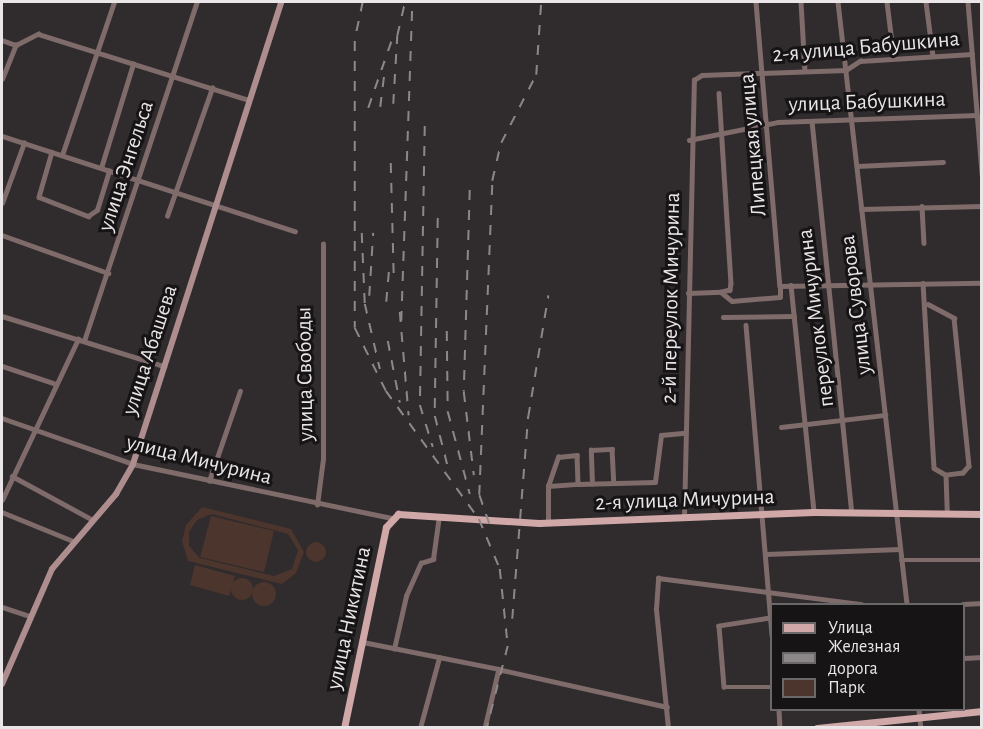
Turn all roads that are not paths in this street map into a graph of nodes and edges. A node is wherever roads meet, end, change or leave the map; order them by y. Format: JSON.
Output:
{"nodes":[{"id":1,"x":114,"y":2,"type":"edge"},
{"id":2,"x":197,"y":2,"type":"edge"},
{"id":3,"x":281,"y":2,"type":"edge"},
{"id":4,"x":756,"y":2,"type":"edge"},
{"id":5,"x":801,"y":2,"type":"edge"},
{"id":6,"x":838,"y":2,"type":"edge"},
{"id":7,"x":887,"y":2,"type":"edge"},
{"id":8,"x":926,"y":2,"type":"edge"},
{"id":9,"x":968,"y":2,"type":"edge"},
{"id":10,"x":2,"y":40,"type":"edge"},
{"id":11,"x":16,"y":45,"type":"junction"},
{"id":12,"x":97,"y":52,"type":"junction"},
{"id":13,"x":972,"y":54,"type":"junction"},
{"id":14,"x":933,"y":56,"type":"junction"},
{"id":15,"x":894,"y":58,"type":"junction"},
{"id":16,"x":133,"y":64,"type":"junction"},
{"id":17,"x":846,"y":70,"type":"junction"},
{"id":18,"x":805,"y":71,"type":"junction"},
{"id":19,"x":764,"y":73,"type":"junction"},
{"id":20,"x":173,"y":76,"type":"junction"},
{"id":21,"x":2,"y":79,"type":"edge"},
{"id":22,"x":693,"y":80,"type":"joint"},
{"id":23,"x":212,"y":88,"type":"junction"},
{"id":24,"x":719,"y":93,"type":"dead end"},
{"id":25,"x":249,"y":100,"type":"junction"},
{"id":26,"x":977,"y":115,"type":"junction"},
{"id":27,"x":851,"y":117,"type":"junction"},
{"id":28,"x":812,"y":121,"type":"junction"},
{"id":29,"x":980,"y":126,"type":"edge"},
{"id":30,"x":771,"y":127,"type":"junction"},
{"id":31,"x":2,"y":136,"type":"edge"},
{"id":32,"x":721,"y":136,"type":"junction"},
{"id":33,"x":690,"y":141,"type":"junction"},
{"id":34,"x":24,"y":143,"type":"junction"},
{"id":35,"x":52,"y":152,"type":"junction"},
{"id":36,"x":62,"y":155,"type":"junction"},
{"id":37,"x":943,"y":162,"type":"dead end"},
{"id":38,"x":857,"y":166,"type":"junction"},
{"id":39,"x":101,"y":168,"type":"junction"},
{"id":40,"x":109,"y":171,"type":"junction"},
{"id":41,"x":981,"y":174,"type":"edge"},
{"id":42,"x":139,"y":181,"type":"junction"},
{"id":43,"x":175,"y":193,"type":"junction"},
{"id":44,"x":2,"y":203,"type":"edge"},
{"id":45,"x":215,"y":206,"type":"junction"},
{"id":46,"x":922,"y":206,"type":"junction"},
{"id":47,"x":981,"y":206,"type":"edge"},
{"id":48,"x":861,"y":209,"type":"junction"},
{"id":49,"x":167,"y":216,"type":"dead end"},
{"id":50,"x":296,"y":231,"type":"dead end"},
{"id":51,"x":2,"y":234,"type":"edge"},
{"id":52,"x":924,"y":243,"type":"dead end"},
{"id":53,"x":323,"y":244,"type":"dead end"},
{"id":54,"x":108,"y":273,"type":"junction"},
{"id":55,"x":923,"y":283,"type":"junction"},
{"id":56,"x":981,"y":283,"type":"edge"},
{"id":57,"x":791,"y":285,"type":"junction"},
{"id":58,"x":830,"y":285,"type":"junction"},
{"id":59,"x":870,"y":285,"type":"junction"},
{"id":60,"x":780,"y":286,"type":"junction"},
{"id":61,"x":688,"y":292,"type":"junction"},
{"id":62,"x":722,"y":292,"type":"junction"},
{"id":63,"x":780,"y":297,"type":"junction"},
{"id":64,"x":792,"y":297,"type":"junction"},
{"id":65,"x":928,"y":304,"type":"junction"},
{"id":66,"x":2,"y":316,"type":"edge"},
{"id":67,"x":794,"y":316,"type":"junction"},
{"id":68,"x":723,"y":317,"type":"dead end"},
{"id":69,"x":746,"y":325,"type":"dead end"},
{"id":70,"x":78,"y":339,"type":"junction"},
{"id":71,"x":84,"y":341,"type":"junction"},
{"id":72,"x":2,"y":366,"type":"edge"},
{"id":73,"x":164,"y":366,"type":"junction"},
{"id":74,"x":53,"y":383,"type":"junction"},
{"id":75,"x":240,"y":391,"type":"dead end"},
{"id":76,"x":885,"y":415,"type":"junction"},
{"id":77,"x":2,"y":418,"type":"edge"},
{"id":78,"x":845,"y":421,"type":"junction"},
{"id":79,"x":808,"y":425,"type":"junction"},
{"id":80,"x":781,"y":428,"type":"dead end"},
{"id":81,"x":31,"y":429,"type":"junction"},
{"id":82,"x":685,"y":432,"type":"junction"},
{"id":83,"x":134,"y":464,"type":"junction"},
{"id":84,"x":946,"y":475,"type":"junction"},
{"id":85,"x":12,"y":476,"type":"junction"},
{"id":86,"x":209,"y":482,"type":"junction"},
{"id":87,"x":614,"y":483,"type":"junction"},
{"id":88,"x":578,"y":484,"type":"junction"},
{"id":89,"x":592,"y":484,"type":"junction"},
{"id":90,"x":548,"y":486,"type":"junction"},
{"id":91,"x":2,"y":500,"type":"edge"},
{"id":92,"x":317,"y":505,"type":"junction"},
{"id":93,"x":896,"y":511,"type":"junction"},
{"id":94,"x":2,"y":512,"type":"edge"},
{"id":95,"x":814,"y":512,"type":"junction"},
{"id":96,"x":852,"y":512,"type":"junction"},
{"id":97,"x":947,"y":512,"type":"junction"},
{"id":98,"x":981,"y":514,"type":"edge"},
{"id":99,"x":439,"y":515,"type":"junction"},
{"id":100,"x":764,"y":515,"type":"junction"},
{"id":101,"x":392,"y":518,"type":"junction"},
{"id":102,"x":684,"y":518,"type":"junction"},
{"id":103,"x":93,"y":520,"type":"junction"},
{"id":104,"x":548,"y":523,"type":"junction"},
{"id":105,"x":73,"y":541,"type":"junction"},
{"id":106,"x":900,"y":549,"type":"junction"},
{"id":107,"x":766,"y":554,"type":"junction"},
{"id":108,"x":902,"y":560,"type":"junction"},
{"id":109,"x":981,"y":560,"type":"edge"},
{"id":110,"x":767,"y":589,"type":"junction"},
{"id":111,"x":855,"y":603,"type":"edge"},
{"id":112,"x":907,"y":603,"type":"edge"},
{"id":113,"x":981,"y":603,"type":"edge"},
{"id":114,"x":965,"y":604,"type":"edge"},
{"id":115,"x":2,"y":607,"type":"edge"},
{"id":116,"x":30,"y":616,"type":"junction"},
{"id":117,"x":770,"y":618,"type":"joint"},
{"id":118,"x":363,"y":642,"type":"junction"},
{"id":119,"x":394,"y":649,"type":"junction"},
{"id":120,"x":981,"y":657,"type":"edge"},
{"id":121,"x":439,"y":658,"type":"junction"},
{"id":122,"x":965,"y":658,"type":"edge"},
{"id":123,"x":500,"y":670,"type":"junction"},
{"id":124,"x":2,"y":684,"type":"edge"},
{"id":125,"x":770,"y":687,"type":"edge"},
{"id":126,"x":667,"y":707,"type":"junction"},
{"id":127,"x":779,"y":711,"type":"edge"},
{"id":128,"x":981,"y":711,"type":"edge"},
{"id":129,"x":919,"y":713,"type":"edge"},
{"id":130,"x":344,"y":728,"type":"edge"},
{"id":131,"x":420,"y":728,"type":"edge"},
{"id":132,"x":485,"y":728,"type":"edge"},
{"id":133,"x":668,"y":728,"type":"edge"},
{"id":134,"x":780,"y":728,"type":"edge"},
{"id":135,"x":817,"y":728,"type":"edge"},
{"id":136,"x":921,"y":728,"type":"edge"}],
"edges":[{"from":1,"to":12,"type":"street"},
{"from":2,"to":20,"type":"street","name":"улица Энгельса"},
{"from":3,"to":25,"type":"street","name":"улица Абашева"},
{"from":4,"to":19,"type":"street","name":"Липецкая улица"},
{"from":5,"to":18,"type":"street"},
{"from":6,"to":17,"type":"street","name":"улица Суворова"},
{"from":7,"to":15,"type":"street"},
{"from":8,"to":14,"type":"street"},
{"from":9,"to":13,"type":"street"},
{"from":10,"to":11,"type":"street"},
{"from":11,"to":12,"type":"street"},
{"from":11,"to":21,"type":"street"},
{"from":12,"to":16,"type":"street"},
{"from":12,"to":36,"type":"street"},
{"from":13,"to":14,"type":"street","name":"2-я улица Бабушкина"},
{"from":13,"to":26,"type":"street"},
{"from":14,"to":15,"type":"street","name":"2-я улица Бабушкина"},
{"from":15,"to":17,"type":"street","name":"2-я улица Бабушкина"},
{"from":16,"to":20,"type":"street"},
{"from":16,"to":39,"type":"street"},
{"from":17,"to":18,"type":"street","name":"2-я улица Бабушкина"},
{"from":17,"to":27,"type":"street","name":"улица Суворова"},
{"from":18,"to":19,"type":"street","name":"2-я улица Бабушкина"},
{"from":19,"to":22,"type":"street","name":"2-я улица Бабушкина"},
{"from":19,"to":30,"type":"street","name":"Липецкая улица"},
{"from":20,"to":23,"type":"street"},
{"from":20,"to":42,"type":"street","name":"улица Энгельса"},
{"from":22,"to":33,"type":"street","name":"2-й переулок Мичурина"},
{"from":23,"to":25,"type":"street"},
{"from":23,"to":43,"type":"street"},
{"from":24,"to":32,"type":"street"},
{"from":25,"to":45,"type":"street","name":"улица Абашева"},
{"from":26,"to":27,"type":"street","name":"улица Бабушкина"},
{"from":26,"to":29,"type":"street"},
{"from":27,"to":28,"type":"street","name":"улица Бабушкина"},
{"from":27,"to":38,"type":"street","name":"улица Суворова"},
{"from":28,"to":30,"type":"street","name":"улица Бабушкина"},
{"from":28,"to":58,"type":"street","name":"переулок Мичурина"},
{"from":29,"to":41,"type":"street"},
{"from":30,"to":32,"type":"street","name":"улица Бабушкина"},
{"from":30,"to":60,"type":"street","name":"Липецкая улица"},
{"from":31,"to":34,"type":"street"},
{"from":32,"to":33,"type":"street","name":"улица Бабушкина"},
{"from":32,"to":62,"type":"street"},
{"from":33,"to":61,"type":"street","name":"2-й переулок Мичурина"},
{"from":34,"to":35,"type":"street"},
{"from":34,"to":44,"type":"street"},
{"from":35,"to":36,"type":"street"},
{"from":35,"to":40,"type":"street"},
{"from":36,"to":39,"type":"street"},
{"from":37,"to":38,"type":"street"},
{"from":38,"to":48,"type":"street","name":"улица Суворова"},
{"from":39,"to":40,"type":"street"},
{"from":40,"to":42,"type":"street"},
{"from":42,"to":43,"type":"street"},
{"from":42,"to":54,"type":"street","name":"улица Энгельса"},
{"from":43,"to":45,"type":"street"},
{"from":43,"to":49,"type":"street"},
{"from":45,"to":50,"type":"street"},
{"from":45,"to":73,"type":"street","name":"улица Абашева"},
{"from":46,"to":47,"type":"street"},
{"from":46,"to":48,"type":"street"},
{"from":46,"to":52,"type":"street"},
{"from":48,"to":59,"type":"street","name":"улица Суворова"},
{"from":51,"to":54,"type":"street"},
{"from":53,"to":92,"type":"street","name":"улица Свободы"},
{"from":54,"to":71,"type":"street","name":"улица Энгельса"},
{"from":55,"to":56,"type":"street"},
{"from":55,"to":59,"type":"street"},
{"from":55,"to":65,"type":"street"},
{"from":57,"to":58,"type":"street"},
{"from":57,"to":60,"type":"street"},
{"from":57,"to":64,"type":"street"},
{"from":58,"to":59,"type":"street"},
{"from":58,"to":78,"type":"street","name":"переулок Мичурина"},
{"from":59,"to":76,"type":"street","name":"улица Суворова"},
{"from":60,"to":63,"type":"street","name":"Липецкая улица"},
{"from":61,"to":62,"type":"street"},
{"from":61,"to":82,"type":"street","name":"2-й переулок Мичурина"},
{"from":62,"to":63,"type":"street"},
{"from":63,"to":64,"type":"street"},
{"from":64,"to":67,"type":"street"},
{"from":65,"to":84,"type":"street"},
{"from":65,"to":84,"type":"street"},
{"from":66,"to":70,"type":"street"},
{"from":67,"to":68,"type":"street"},
{"from":67,"to":79,"type":"street"},
{"from":69,"to":100,"type":"street"},
{"from":70,"to":71,"type":"street"},
{"from":70,"to":74,"type":"street"},
{"from":71,"to":73,"type":"street"},
{"from":72,"to":74,"type":"street"},
{"from":73,"to":83,"type":"street","name":"улица Абашева"},
{"from":74,"to":81,"type":"street"},
{"from":75,"to":86,"type":"street"},
{"from":76,"to":78,"type":"street"},
{"from":76,"to":93,"type":"street","name":"улица Суворова"},
{"from":77,"to":81,"type":"street","name":"улица Мичурина"},
{"from":78,"to":79,"type":"street"},
{"from":78,"to":96,"type":"street","name":"переулок Мичурина"},
{"from":79,"to":80,"type":"street"},
{"from":79,"to":95,"type":"street"},
{"from":81,"to":83,"type":"street","name":"улица Мичурина"},
{"from":81,"to":85,"type":"street"},
{"from":82,"to":87,"type":"street"},
{"from":82,"to":102,"type":"street","name":"2-й переулок Мичурина"},
{"from":83,"to":86,"type":"street","name":"улица Мичурина"},
{"from":83,"to":103,"type":"street","name":"улица Абашева"},
{"from":84,"to":97,"type":"street"},
{"from":85,"to":91,"type":"street"},
{"from":85,"to":103,"type":"street"},
{"from":86,"to":92,"type":"street","name":"улица Мичурина"},
{"from":87,"to":89,"type":"street"},
{"from":87,"to":89,"type":"street"},
{"from":88,"to":89,"type":"street"},
{"from":88,"to":90,"type":"street"},
{"from":88,"to":90,"type":"street"},
{"from":90,"to":104,"type":"street"},
{"from":92,"to":101,"type":"street","name":"улица Мичурина"},
{"from":93,"to":96,"type":"main road","name":"2-я улица Мичурина"},
{"from":93,"to":97,"type":"main road","name":"2-я улица Мичурина"},
{"from":93,"to":106,"type":"street","name":"улица Суворова"},
{"from":94,"to":105,"type":"street"},
{"from":95,"to":96,"type":"main road","name":"2-я улица Мичурина"},
{"from":95,"to":100,"type":"main road","name":"2-я улица Мичурина"},
{"from":97,"to":98,"type":"main road","name":"2-я улица Мичурина"},
{"from":99,"to":101,"type":"main road","name":"2-я улица Мичурина"},
{"from":99,"to":104,"type":"main road","name":"2-я улица Мичурина"},
{"from":99,"to":119,"type":"street"},
{"from":100,"to":102,"type":"main road","name":"2-я улица Мичурина"},
{"from":100,"to":107,"type":"street"},
{"from":101,"to":118,"type":"main road","name":"улица Никитина"},
{"from":102,"to":104,"type":"main road","name":"2-я улица Мичурина"},
{"from":103,"to":105,"type":"street","name":"улица Абашева"},
{"from":105,"to":116,"type":"street","name":"улица Абашева"},
{"from":106,"to":107,"type":"street"},
{"from":106,"to":108,"type":"street","name":"улица Суворова"},
{"from":107,"to":110,"type":"street"},
{"from":108,"to":109,"type":"street"},
{"from":108,"to":112,"type":"street","name":"улица Суворова"},
{"from":110,"to":111,"type":"street"},
{"from":110,"to":117,"type":"street"},
{"from":110,"to":126,"type":"street"},
{"from":113,"to":114,"type":"street"},
{"from":115,"to":116,"type":"street"},
{"from":116,"to":124,"type":"street","name":"улица Абашева"},
{"from":117,"to":125,"type":"street"},
{"from":118,"to":119,"type":"street"},
{"from":118,"to":130,"type":"main road","name":"улица Никитина"},
{"from":119,"to":121,"type":"street"},
{"from":120,"to":122,"type":"street"},
{"from":121,"to":123,"type":"street"},
{"from":121,"to":131,"type":"street"},
{"from":123,"to":126,"type":"street"},
{"from":123,"to":132,"type":"street"},
{"from":126,"to":133,"type":"street"},
{"from":127,"to":134,"type":"street"},
{"from":128,"to":129,"type":"main road"},
{"from":129,"to":135,"type":"main road"},
{"from":129,"to":136,"type":"street"}]}
